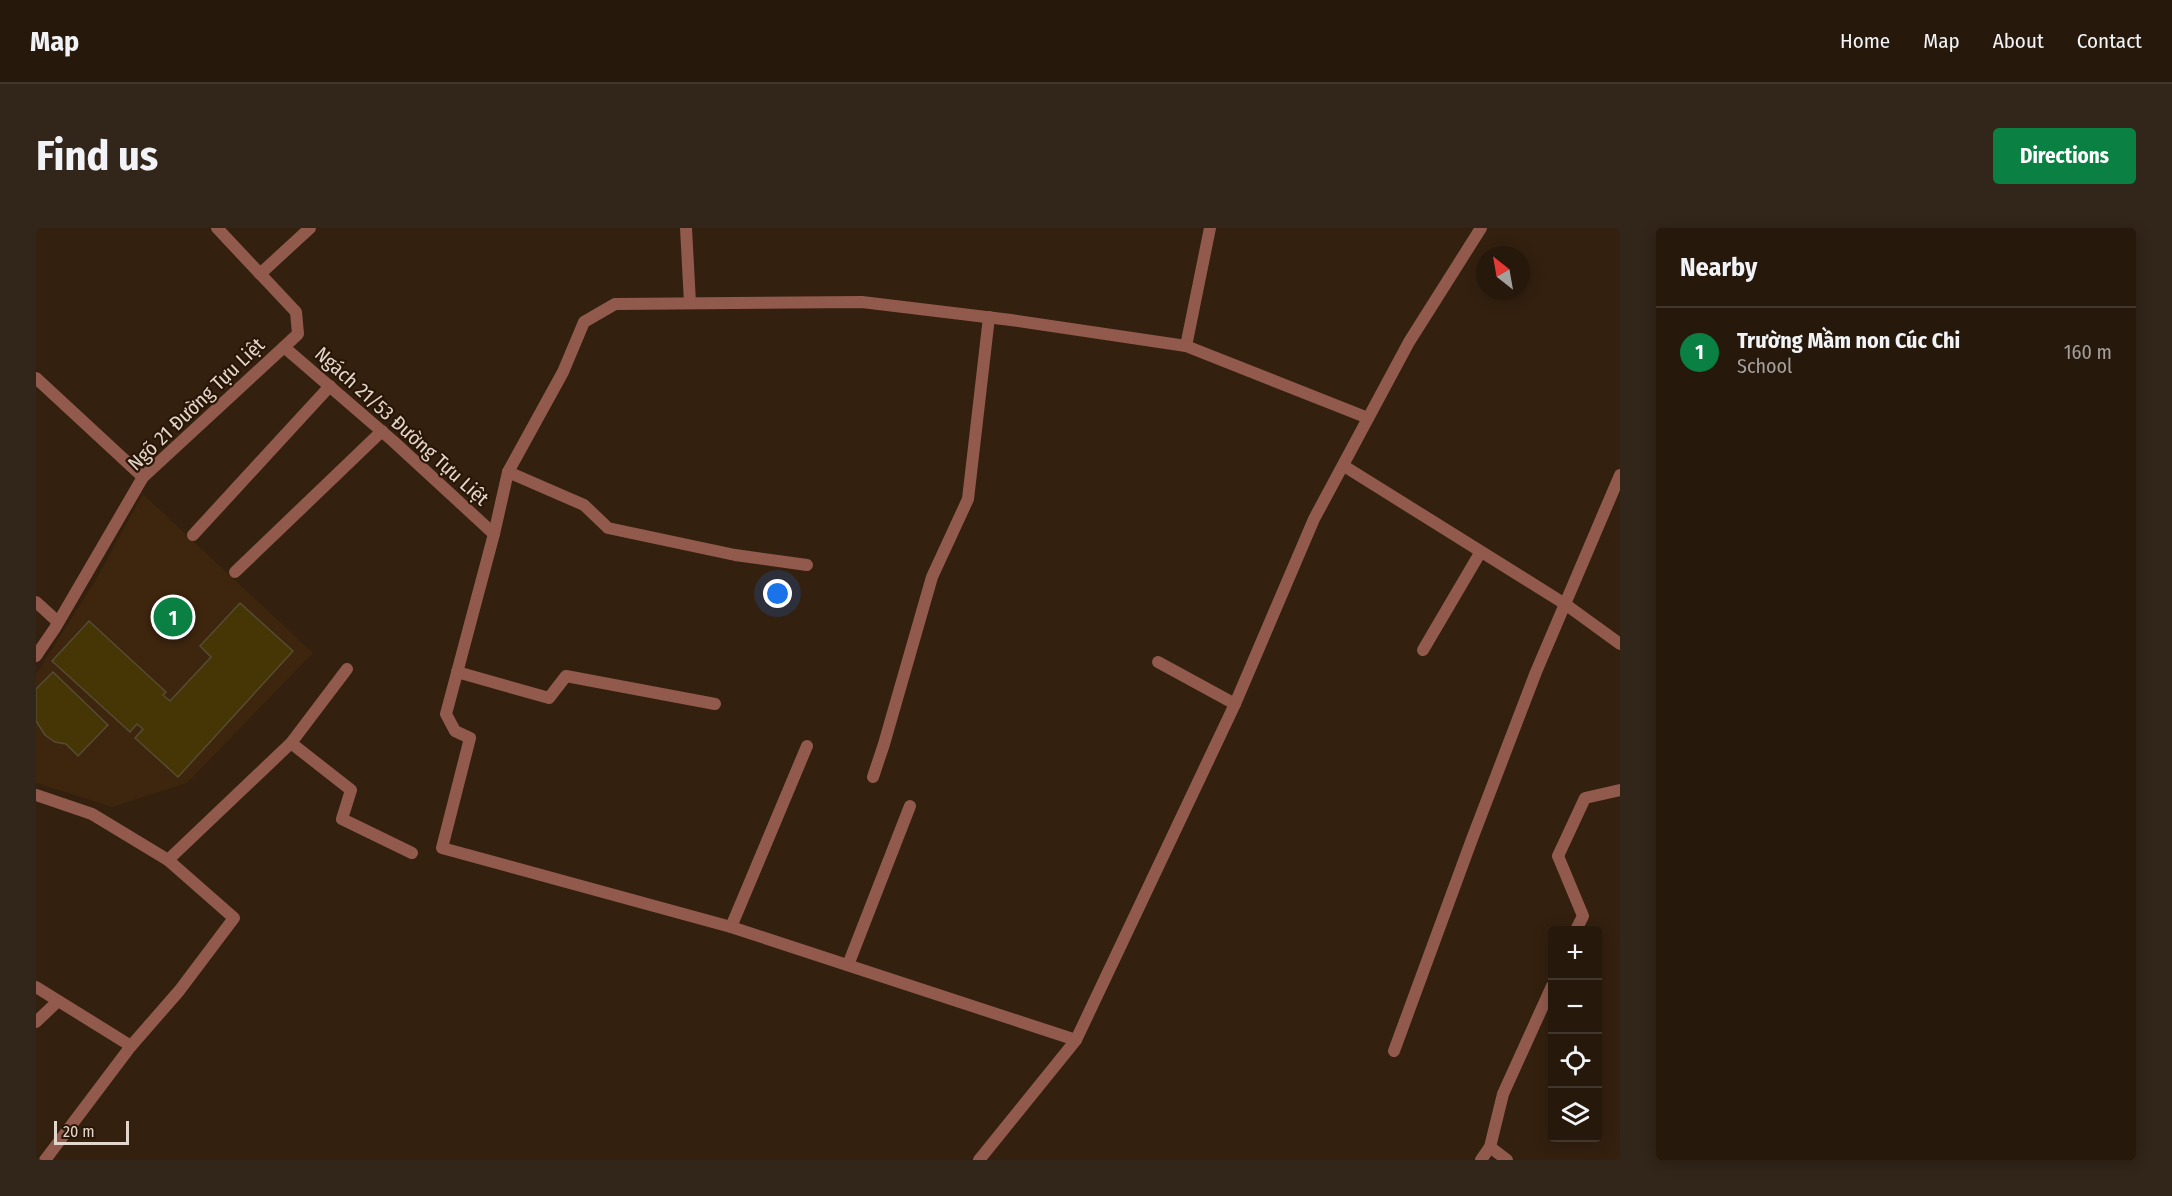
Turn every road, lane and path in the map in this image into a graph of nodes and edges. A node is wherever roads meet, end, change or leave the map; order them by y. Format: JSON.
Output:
{"nodes":[{"id":1,"x":217,"y":228,"type":"edge"},
{"id":2,"x":310,"y":228,"type":"edge"},
{"id":3,"x":686,"y":228,"type":"edge"},
{"id":4,"x":1210,"y":228,"type":"edge"},
{"id":5,"x":1481,"y":228,"type":"edge"},
{"id":6,"x":260,"y":274,"type":"junction"},
{"id":7,"x":690,"y":303,"type":"junction"},
{"id":8,"x":989,"y":317,"type":"junction"},
{"id":9,"x":1186,"y":346,"type":"junction"},
{"id":10,"x":284,"y":347,"type":"junction"},
{"id":11,"x":36,"y":378,"type":"edge"},
{"id":12,"x":330,"y":386,"type":"junction"},
{"id":13,"x":1368,"y":418,"type":"junction"},
{"id":14,"x":381,"y":430,"type":"junction"},
{"id":15,"x":1344,"y":466,"type":"junction"},
{"id":16,"x":508,"y":472,"type":"junction"},
{"id":17,"x":1620,"y":476,"type":"edge"},
{"id":18,"x":143,"y":477,"type":"junction"},
{"id":19,"x":494,"y":534,"type":"junction"},
{"id":20,"x":193,"y":535,"type":"dead end"},
{"id":21,"x":1480,"y":553,"type":"junction"},
{"id":22,"x":807,"y":565,"type":"dead end"},
{"id":23,"x":235,"y":572,"type":"dead end"},
{"id":24,"x":36,"y":602,"type":"edge"},
{"id":25,"x":1565,"y":604,"type":"junction"},
{"id":26,"x":58,"y":622,"type":"junction"},
{"id":27,"x":1620,"y":644,"type":"edge"},
{"id":28,"x":1423,"y":650,"type":"dead end"},
{"id":29,"x":36,"y":656,"type":"edge"},
{"id":30,"x":1158,"y":662,"type":"dead end"},
{"id":31,"x":347,"y":669,"type":"dead end"},
{"id":32,"x":457,"y":672,"type":"junction"},
{"id":33,"x":715,"y":704,"type":"dead end"},
{"id":34,"x":1235,"y":704,"type":"junction"},
{"id":35,"x":291,"y":743,"type":"junction"},
{"id":36,"x":807,"y":746,"type":"dead end"},
{"id":37,"x":873,"y":777,"type":"dead end"},
{"id":38,"x":1620,"y":790,"type":"edge"},
{"id":39,"x":36,"y":795,"type":"edge"},
{"id":40,"x":910,"y":806,"type":"dead end"},
{"id":41,"x":412,"y":853,"type":"dead end"},
{"id":42,"x":168,"y":860,"type":"junction"},
{"id":43,"x":1578,"y":926,"type":"edge"},
{"id":44,"x":731,"y":927,"type":"junction"},
{"id":45,"x":848,"y":965,"type":"junction"},
{"id":46,"x":36,"y":987,"type":"edge"},
{"id":47,"x":1548,"y":995,"type":"edge"},
{"id":48,"x":58,"y":1000,"type":"junction"},
{"id":49,"x":36,"y":1022,"type":"edge"},
{"id":50,"x":1076,"y":1040,"type":"junction"},
{"id":51,"x":130,"y":1046,"type":"junction"},
{"id":52,"x":1394,"y":1052,"type":"dead end"},
{"id":53,"x":1490,"y":1147,"type":"junction"},
{"id":54,"x":45,"y":1160,"type":"edge"},
{"id":55,"x":979,"y":1160,"type":"edge"},
{"id":56,"x":1481,"y":1160,"type":"edge"},
{"id":57,"x":1507,"y":1160,"type":"edge"}],
"edges":[{"from":1,"to":6,"type":"street","name":"Ngõ 21 Đường Tựu Liệt"},
{"from":2,"to":6,"type":"street"},
{"from":3,"to":7,"type":"street"},
{"from":4,"to":9,"type":"street"},
{"from":5,"to":13,"type":"street"},
{"from":6,"to":10,"type":"street","name":"Ngõ 21 Đường Tựu Liệt"},
{"from":7,"to":8,"type":"street"},
{"from":7,"to":16,"type":"street"},
{"from":8,"to":9,"type":"street"},
{"from":8,"to":37,"type":"street"},
{"from":9,"to":13,"type":"street"},
{"from":10,"to":12,"type":"street","name":"Ngách 21/53 Đường Tựu Liệt"},
{"from":10,"to":18,"type":"street","name":"Ngõ 21 Đường Tựu Liệt"},
{"from":11,"to":18,"type":"street"},
{"from":12,"to":14,"type":"street","name":"Ngách 21/53 Đường Tựu Liệt"},
{"from":12,"to":20,"type":"street"},
{"from":13,"to":15,"type":"street"},
{"from":14,"to":19,"type":"street","name":"Ngách 21/53 Đường Tựu Liệt"},
{"from":14,"to":23,"type":"street"},
{"from":15,"to":21,"type":"street"},
{"from":15,"to":34,"type":"street"},
{"from":16,"to":19,"type":"street"},
{"from":16,"to":22,"type":"street"},
{"from":17,"to":25,"type":"street"},
{"from":18,"to":26,"type":"street","name":"Ngõ 21 Đường Tựu Liệt"},
{"from":19,"to":32,"type":"street"},
{"from":21,"to":25,"type":"street"},
{"from":21,"to":28,"type":"street"},
{"from":24,"to":26,"type":"street"},
{"from":25,"to":27,"type":"street"},
{"from":25,"to":52,"type":"street"},
{"from":26,"to":29,"type":"street","name":"Ngõ 21 Đường Tựu Liệt"},
{"from":30,"to":34,"type":"street"},
{"from":31,"to":35,"type":"street"},
{"from":32,"to":33,"type":"street"},
{"from":32,"to":44,"type":"street"},
{"from":34,"to":50,"type":"street"},
{"from":35,"to":41,"type":"street"},
{"from":35,"to":42,"type":"street"},
{"from":36,"to":44,"type":"street"},
{"from":38,"to":43,"type":"street"},
{"from":39,"to":42,"type":"street"},
{"from":40,"to":45,"type":"street"},
{"from":42,"to":51,"type":"street"},
{"from":44,"to":45,"type":"street"},
{"from":45,"to":50,"type":"street"},
{"from":46,"to":48,"type":"street"},
{"from":47,"to":53,"type":"street"},
{"from":48,"to":49,"type":"street"},
{"from":48,"to":51,"type":"street"},
{"from":50,"to":55,"type":"street"},
{"from":51,"to":54,"type":"street"},
{"from":53,"to":56,"type":"street"},
{"from":53,"to":57,"type":"street"}]}
